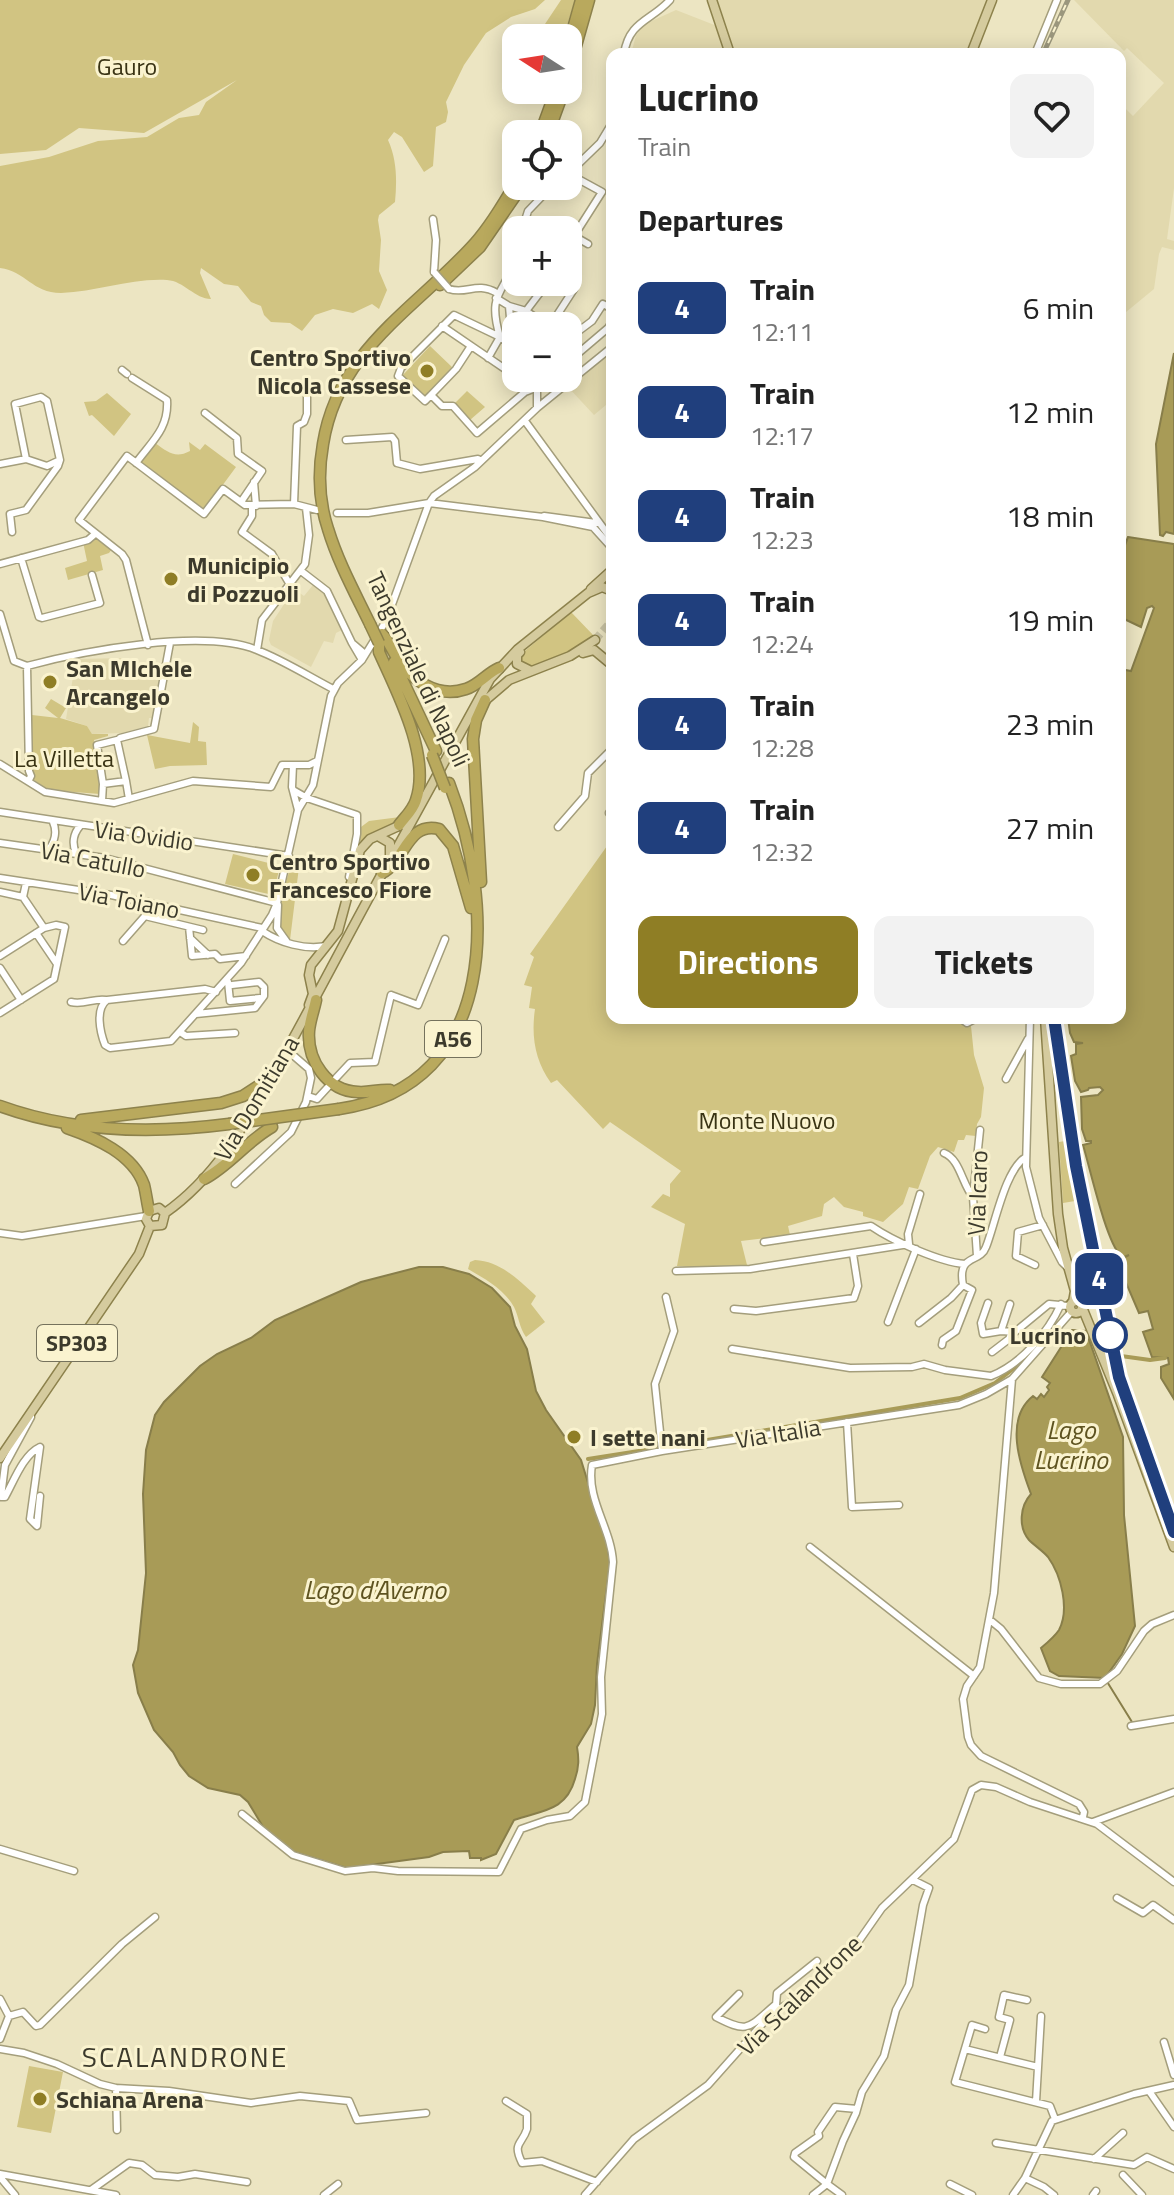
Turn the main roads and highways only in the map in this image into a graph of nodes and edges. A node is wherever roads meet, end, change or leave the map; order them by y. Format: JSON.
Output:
{"nodes":[{"id":1,"x":581,"y":0,"type":"edge"},
{"id":2,"x":589,"y":0,"type":"edge"},
{"id":3,"x":712,"y":0,"type":"edge"},
{"id":4,"x":992,"y":0,"type":"edge"},
{"id":5,"x":574,"y":24,"type":"edge"},
{"id":6,"x":582,"y":25,"type":"edge"},
{"id":7,"x":728,"y":48,"type":"edge"},
{"id":8,"x":973,"y":48,"type":"edge"},
{"id":9,"x":504,"y":200,"type":"edge"},
{"id":10,"x":512,"y":200,"type":"edge"},
{"id":11,"x":606,"y":576,"type":"edge"},
{"id":12,"x":606,"y":589,"type":"edge"},
{"id":13,"x":588,"y":593,"type":"junction"},
{"id":14,"x":373,"y":622,"type":"junction"},
{"id":15,"x":381,"y":639,"type":"junction"},
{"id":16,"x":523,"y":647,"type":"junction"},
{"id":17,"x":578,"y":653,"type":"junction"},
{"id":18,"x":600,"y":653,"type":"junction"},
{"id":19,"x":606,"y":659,"type":"edge"},
{"id":20,"x":496,"y":671,"type":"junction"},
{"id":21,"x":532,"y":671,"type":"junction"},
{"id":22,"x":499,"y":689,"type":"junction"},
{"id":23,"x":485,"y":700,"type":"junction"},
{"id":24,"x":462,"y":731,"type":"junction"},
{"id":25,"x":417,"y":811,"type":"junction"},
{"id":26,"x":399,"y":825,"type":"junction"},
{"id":27,"x":378,"y":836,"type":"junction"},
{"id":28,"x":388,"y":862,"type":"junction"},
{"id":29,"x":382,"y":873,"type":"junction"},
{"id":30,"x":474,"y":906,"type":"junction"},
{"id":31,"x":315,"y":957,"type":"junction"},
{"id":32,"x":335,"y":961,"type":"junction"},
{"id":33,"x":316,"y":1000,"type":"junction"},
{"id":34,"x":308,"y":1012,"type":"junction"},
{"id":35,"x":1046,"y":1024,"type":"edge"},
{"id":36,"x":272,"y":1077,"type":"junction"},
{"id":37,"x":390,"y":1090,"type":"junction"},
{"id":38,"x":0,"y":1103,"type":"edge"},
{"id":39,"x":338,"y":1106,"type":"junction"},
{"id":40,"x":310,"y":1113,"type":"junction"},
{"id":41,"x":282,"y":1114,"type":"junction"},
{"id":42,"x":81,"y":1120,"type":"junction"},
{"id":43,"x":51,"y":1121,"type":"junction"},
{"id":44,"x":229,"y":1121,"type":"junction"},
{"id":45,"x":204,"y":1179,"type":"junction"},
{"id":46,"x":148,"y":1213,"type":"junction"},
{"id":47,"x":165,"y":1213,"type":"junction"},
{"id":48,"x":150,"y":1226,"type":"junction"},
{"id":49,"x":1061,"y":1232,"type":"junction"},
{"id":50,"x":1075,"y":1308,"type":"junction"},
{"id":51,"x":0,"y":1458,"type":"edge"},
{"id":52,"x":1174,"y":1547,"type":"edge"}],
"edges":[{"from":1,"to":5,"type":"highway"},
{"from":2,"to":6,"type":"highway"},
{"from":3,"to":7,"type":"main road"},
{"from":4,"to":8,"type":"main road"},
{"from":9,"to":14,"type":"highway","name":"Tangenziale di Napoli","number":"A56"},
{"from":10,"to":14,"type":"highway","name":"Tangenziale di Napoli","number":"A56"},
{"from":11,"to":13,"type":"main road"},
{"from":12,"to":13,"type":"main road"},
{"from":13,"to":16,"type":"main road"},
{"from":14,"to":15,"type":"highway","name":"Tangenziale di Napoli","number":"A56"},
{"from":15,"to":20,"type":"highway"},
{"from":15,"to":26,"type":"highway"},
{"from":15,"to":30,"type":"highway","name":"Tangenziale di Napoli","number":"A56","bridge":true},
{"from":16,"to":20,"type":"main road"},
{"from":16,"to":21,"type":"main road"},
{"from":17,"to":18,"type":"main road"},
{"from":17,"to":18,"type":"main road"},
{"from":17,"to":21,"type":"main road"},
{"from":18,"to":19,"type":"main road"},
{"from":20,"to":22,"type":"main road"},
{"from":20,"to":24,"type":"main road"},
{"from":21,"to":22,"type":"main road"},
{"from":22,"to":23,"type":"main road"},
{"from":23,"to":24,"type":"main road"},
{"from":23,"to":30,"type":"highway"},
{"from":24,"to":25,"type":"main road","name":"Via Domitiana"},
{"from":25,"to":26,"type":"main road"},
{"from":25,"to":28,"type":"main road","name":"Via Domitiana"},
{"from":26,"to":27,"type":"main road"},
{"from":27,"to":28,"type":"main road"},
{"from":27,"to":31,"type":"main road"},
{"from":28,"to":29,"type":"main road","name":"Via Domitiana"},
{"from":29,"to":30,"type":"highway"},
{"from":29,"to":32,"type":"main road","name":"Via Domitiana"},
{"from":30,"to":37,"type":"highway","name":"Tangenziale di Napoli","number":"A56"},
{"from":30,"to":39,"type":"highway","name":"Tangenziale di Napoli","number":"A56"},
{"from":31,"to":32,"type":"main road"},
{"from":31,"to":34,"type":"main road"},
{"from":32,"to":33,"type":"main road","name":"Via Domitiana"},
{"from":33,"to":34,"type":"main road","name":"Via Domitiana"},
{"from":33,"to":37,"type":"highway"},
{"from":34,"to":36,"type":"main road","name":"Via Domitiana"},
{"from":35,"to":49,"type":"main road"},
{"from":36,"to":42,"type":"highway"},
{"from":36,"to":45,"type":"main road","name":"Via Domitiana"},
{"from":37,"to":39,"type":"highway","name":"Tangenziale di Napoli","number":"A56"},
{"from":38,"to":42,"type":"highway"},
{"from":38,"to":43,"type":"highway"},
{"from":39,"to":40,"type":"highway","name":"Tangenziale di Napoli","number":"A56","bridge":true},
{"from":39,"to":41,"type":"highway","name":"Tangenziale di Napoli","number":"A56","bridge":true},
{"from":40,"to":41,"type":"highway","name":"Tangenziale di Napoli","number":"A56","bridge":true},
{"from":40,"to":45,"type":"highway","bridge":true},
{"from":41,"to":44,"type":"highway","bridge":true},
{"from":42,"to":44,"type":"highway"},
{"from":43,"to":44,"type":"highway"},
{"from":43,"to":46,"type":"highway"},
{"from":45,"to":47,"type":"main road","name":"Via Domitiana"},
{"from":46,"to":47,"type":"main road"},
{"from":46,"to":48,"type":"main road"},
{"from":47,"to":48,"type":"main road"},
{"from":48,"to":51,"type":"main road","number":"SP303"},
{"from":49,"to":50,"type":"main road"},
{"from":49,"to":50,"type":"main road"},
{"from":50,"to":52,"type":"main road"}]}
